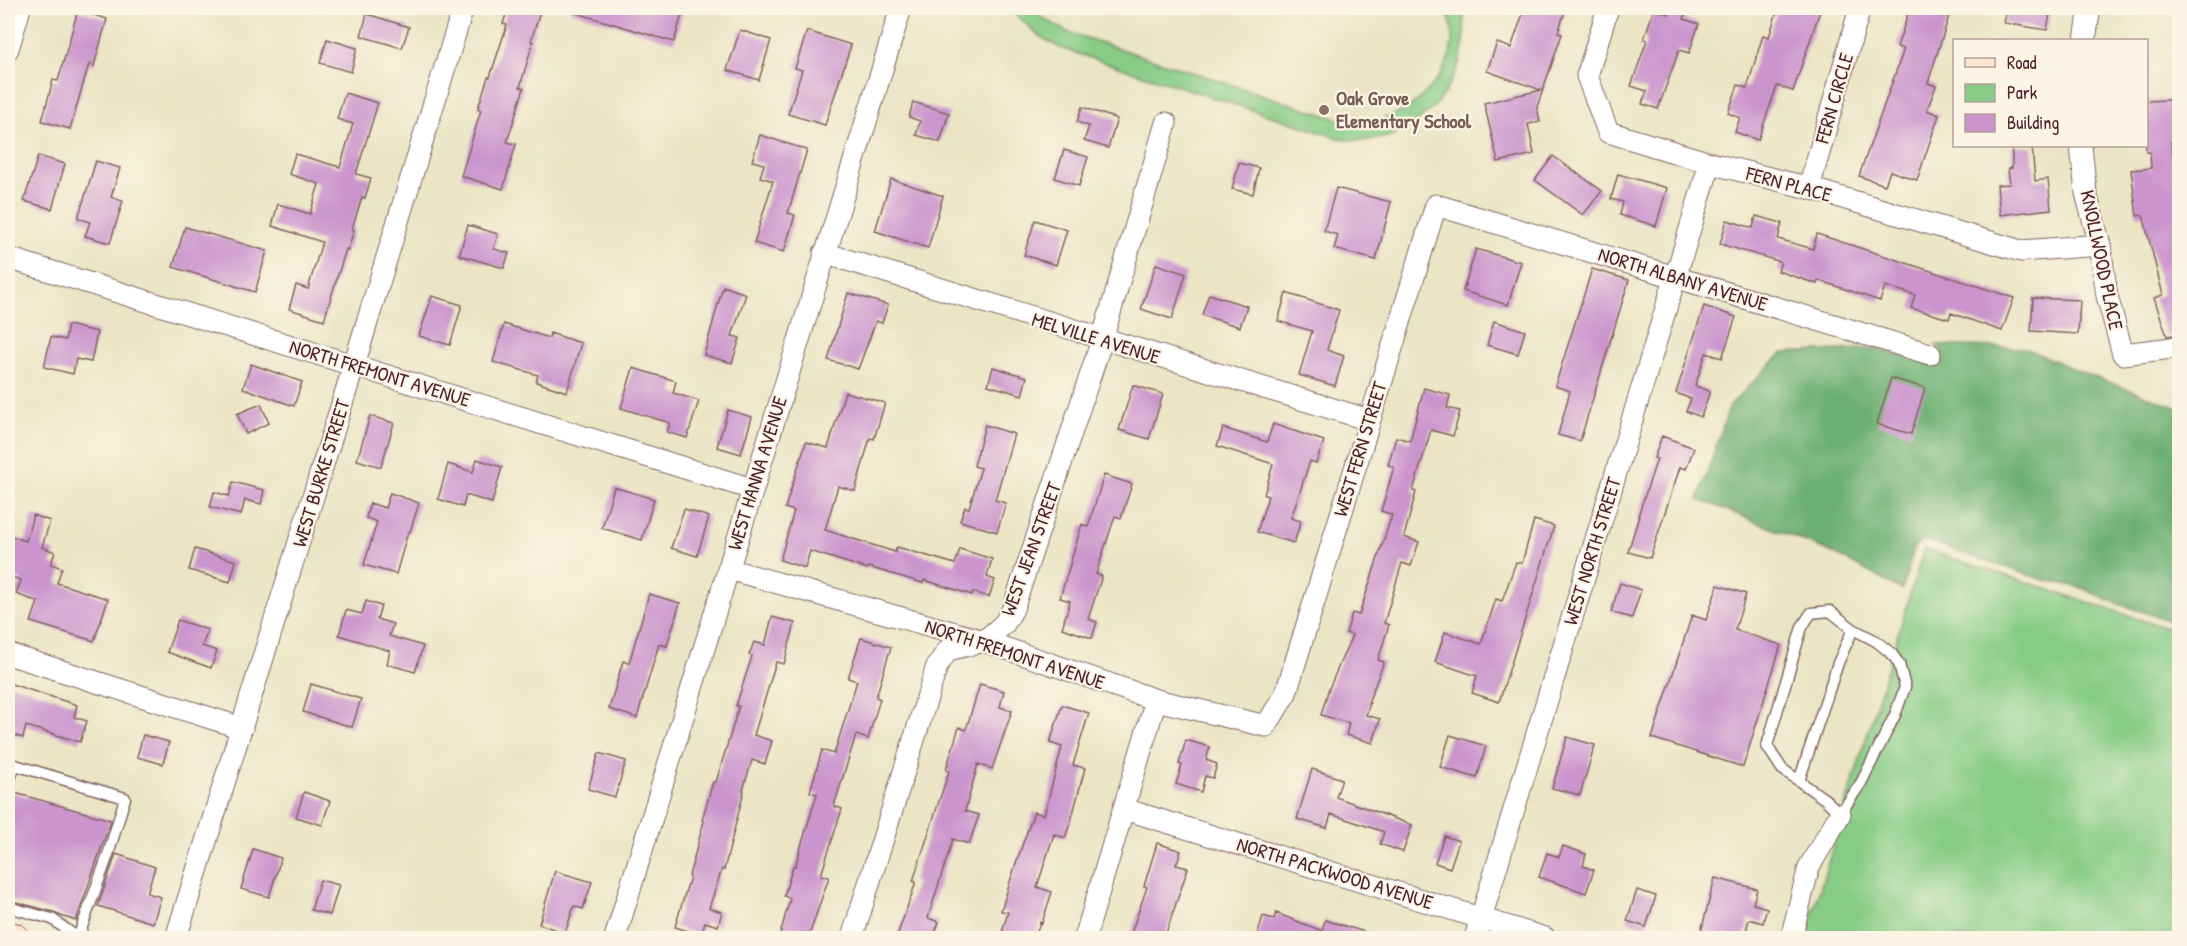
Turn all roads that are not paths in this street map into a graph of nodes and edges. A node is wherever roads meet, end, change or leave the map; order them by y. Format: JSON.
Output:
{"nodes":[{"id":1,"x":20,"y":8,"type":"edge"},
{"id":2,"x":463,"y":8,"type":"edge"},
{"id":3,"x":901,"y":8,"type":"edge"},
{"id":4,"x":1608,"y":8,"type":"edge"},
{"id":5,"x":1860,"y":8,"type":"edge"},
{"id":6,"x":2090,"y":8,"type":"edge"},
{"id":7,"x":2085,"y":39,"type":"edge"},
{"id":8,"x":8,"y":49,"type":"edge"},
{"id":9,"x":1166,"y":123,"type":"dead end"},
{"id":10,"x":2081,"y":147,"type":"edge"},
{"id":11,"x":1710,"y":163,"type":"junction"},
{"id":12,"x":1809,"y":188,"type":"junction"},
{"id":13,"x":1436,"y":205,"type":"joint"},
{"id":14,"x":2100,"y":245,"type":"junction"},
{"id":15,"x":824,"y":253,"type":"junction"},
{"id":16,"x":8,"y":258,"type":"edge"},
{"id":17,"x":1675,"y":277,"type":"junction"},
{"id":18,"x":1102,"y":340,"type":"junction"},
{"id":19,"x":2180,"y":347,"type":"edge"},
{"id":20,"x":1929,"y":354,"type":"dead end"},
{"id":21,"x":354,"y":365,"type":"junction"},
{"id":22,"x":1369,"y":420,"type":"junction"},
{"id":23,"x":752,"y":489,"type":"junction"},
{"id":24,"x":728,"y":569,"type":"junction"},
{"id":25,"x":1853,"y":629,"type":"junction"},
{"id":26,"x":984,"y":641,"type":"junction"},
{"id":27,"x":8,"y":654,"type":"edge"},
{"id":28,"x":1286,"y":693,"type":"joint"},
{"id":29,"x":1156,"y":700,"type":"junction"},
{"id":30,"x":242,"y":728,"type":"junction"},
{"id":31,"x":1799,"y":781,"type":"junction"},
{"id":32,"x":8,"y":784,"type":"edge"},
{"id":33,"x":1124,"y":809,"type":"junction"},
{"id":34,"x":1840,"y":814,"type":"junction"},
{"id":35,"x":8,"y":907,"type":"edge"},
{"id":36,"x":1478,"y":928,"type":"edge"},
{"id":37,"x":8,"y":937,"type":"edge"},
{"id":38,"x":14,"y":939,"type":"edge"},
{"id":39,"x":78,"y":939,"type":"edge"},
{"id":40,"x":176,"y":939,"type":"edge"},
{"id":41,"x":615,"y":939,"type":"edge"},
{"id":42,"x":852,"y":939,"type":"edge"},
{"id":43,"x":1085,"y":939,"type":"edge"},
{"id":44,"x":1545,"y":939,"type":"edge"},
{"id":45,"x":1791,"y":939,"type":"edge"}],
"edges":[{"from":1,"to":8,"type":"street"},
{"from":2,"to":21,"type":"street","name":"WEST BURKE STREET"},
{"from":3,"to":15,"type":"street","name":"WEST HANNA AVENUE"},
{"from":4,"to":11,"type":"street","name":"FERN PLACE"},
{"from":5,"to":12,"type":"street","name":"FERN CIRCLE"},
{"from":6,"to":7,"type":"street"},
{"from":9,"to":18,"type":"street","name":"WEST JEAN STREET"},
{"from":10,"to":14,"type":"street","name":"KNOLLWOOD PLACE"},
{"from":11,"to":12,"type":"street","name":"FERN PLACE"},
{"from":11,"to":17,"type":"street","name":"WEST NORTH STREET"},
{"from":12,"to":14,"type":"street","name":"FERN PLACE"},
{"from":13,"to":17,"type":"street","name":"NORTH ALBANY AVENUE"},
{"from":13,"to":22,"type":"street","name":"WEST FERN STREET"},
{"from":14,"to":19,"type":"street","name":"KNOLLWOOD PLACE"},
{"from":15,"to":18,"type":"street","name":"MELVILLE AVENUE"},
{"from":15,"to":23,"type":"street","name":"WEST HANNA AVENUE"},
{"from":16,"to":21,"type":"street","name":"NORTH FREMONT AVENUE"},
{"from":17,"to":20,"type":"street","name":"NORTH ALBANY AVENUE"},
{"from":17,"to":36,"type":"street","name":"WEST NORTH STREET"},
{"from":18,"to":22,"type":"street","name":"MELVILLE AVENUE"},
{"from":18,"to":26,"type":"street","name":"WEST JEAN STREET"},
{"from":21,"to":23,"type":"street","name":"NORTH FREMONT AVENUE"},
{"from":21,"to":30,"type":"street","name":"WEST BURKE STREET"},
{"from":22,"to":28,"type":"street","name":"WEST FERN STREET"},
{"from":23,"to":24,"type":"street","name":"WEST HANNA AVENUE"},
{"from":24,"to":26,"type":"street","name":"NORTH FREMONT AVENUE"},
{"from":24,"to":41,"type":"street","name":"WEST HANNA AVENUE"},
{"from":25,"to":31,"type":"lane"},
{"from":25,"to":31,"type":"lane"},
{"from":25,"to":34,"type":"lane"},
{"from":26,"to":29,"type":"street","name":"NORTH FREMONT AVENUE"},
{"from":26,"to":42,"type":"street","name":"WEST JEAN STREET"},
{"from":27,"to":30,"type":"street"},
{"from":28,"to":29,"type":"street","name":"NORTH FREMONT AVENUE"},
{"from":29,"to":33,"type":"street"},
{"from":30,"to":40,"type":"street","name":"WEST BURKE STREET"},
{"from":31,"to":34,"type":"lane"},
{"from":32,"to":39,"type":"lane"},
{"from":33,"to":36,"type":"street","name":"NORTH PACKWOOD AVENUE"},
{"from":33,"to":43,"type":"street"},
{"from":34,"to":45,"type":"street"},
{"from":35,"to":39,"type":"lane"},
{"from":36,"to":44,"type":"street","name":"NORTH PACKWOOD AVENUE"},
{"from":37,"to":38,"type":"street"}]}
